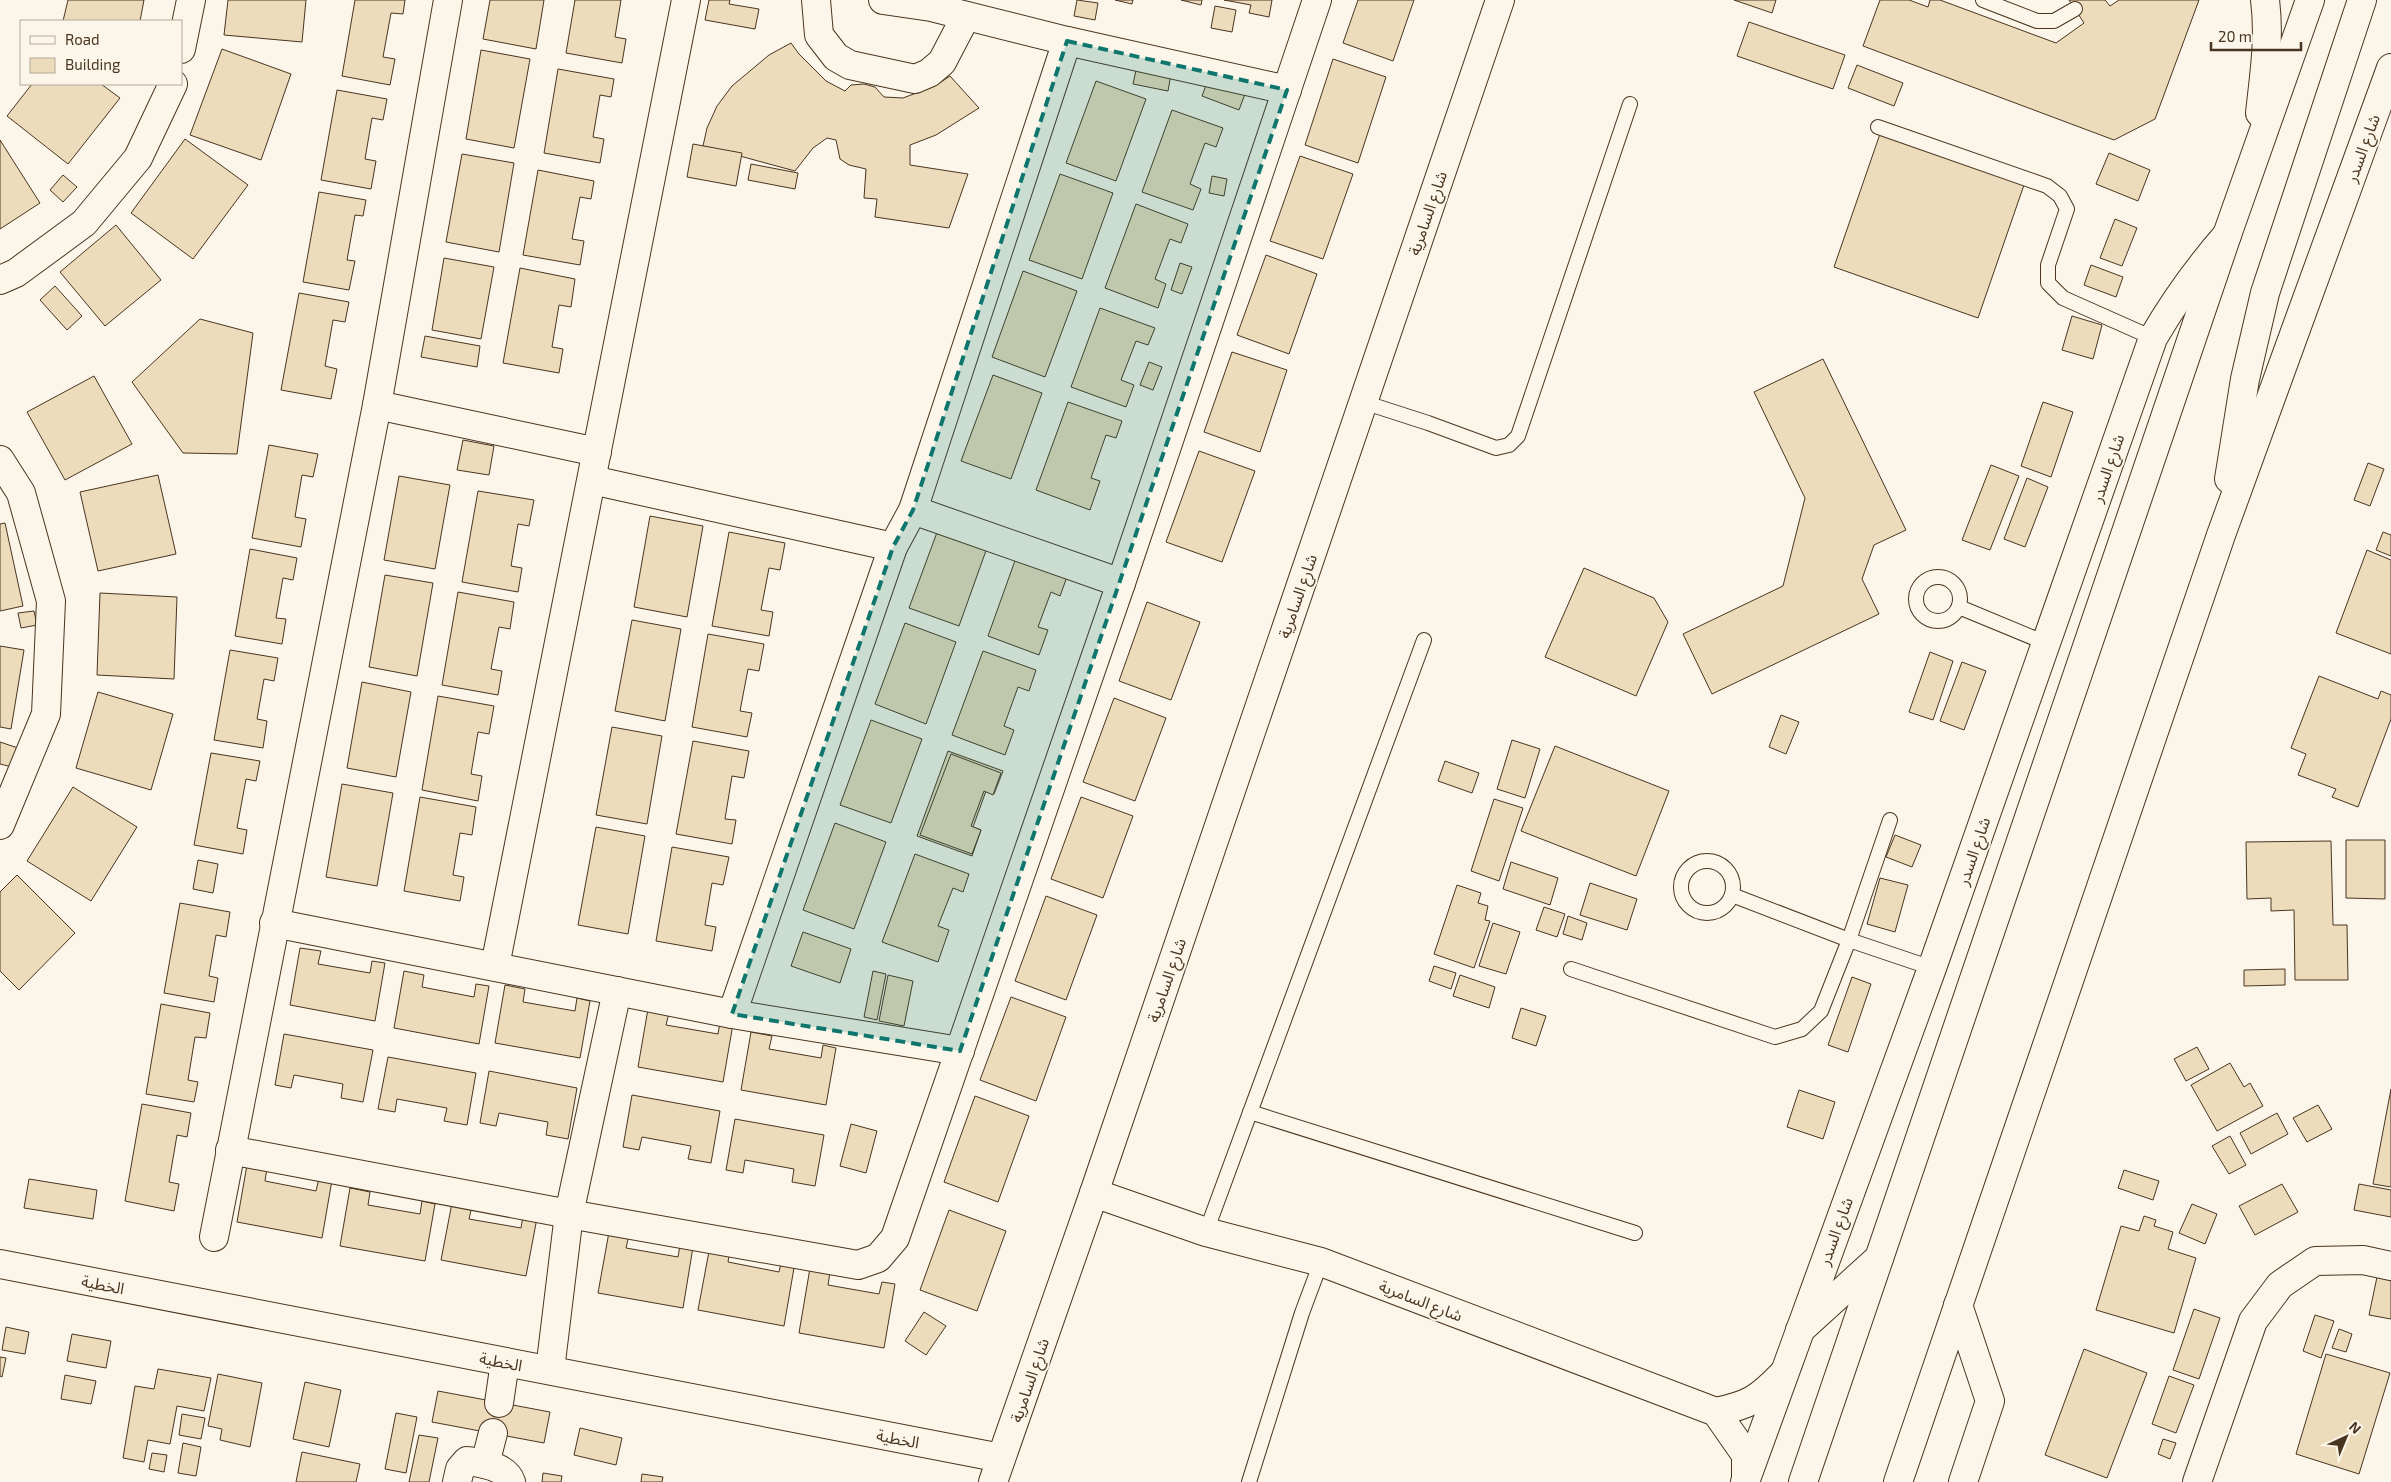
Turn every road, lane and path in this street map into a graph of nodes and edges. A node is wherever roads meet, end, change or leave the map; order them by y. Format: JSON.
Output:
{"nodes":[{"id":1,"x":191,"y":0,"type":"edge"},
{"id":2,"x":448,"y":0,"type":"edge"},
{"id":3,"x":686,"y":0,"type":"edge"},
{"id":4,"x":816,"y":0,"type":"edge"},
{"id":5,"x":883,"y":0,"type":"edge"},
{"id":6,"x":1317,"y":0,"type":"edge"},
{"id":7,"x":1500,"y":0,"type":"edge"},
{"id":8,"x":1983,"y":0,"type":"edge"},
{"id":9,"x":2265,"y":0,"type":"edge"},
{"id":10,"x":2310,"y":0,"type":"edge"},
{"id":11,"x":2362,"y":0,"type":"edge"},
{"id":12,"x":932,"y":4,"type":"edge"},
{"id":13,"x":2075,"y":9,"type":"dead end"},
{"id":14,"x":966,"y":16,"type":"junction"},
{"id":15,"x":1067,"y":41,"type":"junction"},
{"id":16,"x":182,"y":44,"type":"edge"},
{"id":17,"x":2391,"y":68,"type":"edge"},
{"id":18,"x":173,"y":85,"type":"edge"},
{"id":19,"x":1287,"y":90,"type":"junction"},
{"id":20,"x":1630,"y":104,"type":"dead end"},
{"id":21,"x":2391,"y":106,"type":"edge"},
{"id":22,"x":1878,"y":127,"type":"dead end"},
{"id":23,"x":2367,"y":135,"type":"junction"},
{"id":24,"x":2254,"y":162,"type":"junction"},
{"id":25,"x":2228,"y":235,"type":"junction"},
{"id":26,"x":5,"y":282,"type":"edge"},
{"id":27,"x":2153,"y":338,"type":"junction"},
{"id":28,"x":1363,"y":402,"type":"junction"},
{"id":29,"x":376,"y":405,"type":"junction"},
{"id":30,"x":597,"y":452,"type":"junction"},
{"id":31,"x":0,"y":460,"type":"edge"},
{"id":32,"x":592,"y":480,"type":"junction"},
{"id":33,"x":913,"y":510,"type":"junction"},
{"id":34,"x":2221,"y":535,"type":"junction"},
{"id":35,"x":894,"y":547,"type":"junction"},
{"id":36,"x":1121,"y":583,"type":"junction"},
{"id":37,"x":1959,"y":607,"type":"dead end"},
{"id":38,"x":1424,"y":640,"type":"dead end"},
{"id":39,"x":2046,"y":643,"type":"junction"},
{"id":40,"x":1890,"y":820,"type":"dead end"},
{"id":41,"x":0,"y":826,"type":"edge"},
{"id":42,"x":1732,"y":895,"type":"dead end"},
{"id":43,"x":274,"y":923,"type":"junction"},
{"id":44,"x":1849,"y":940,"type":"junction"},
{"id":45,"x":495,"y":966,"type":"junction"},
{"id":46,"x":1932,"y":968,"type":"junction"},
{"id":47,"x":1571,"y":969,"type":"dead end"},
{"id":48,"x":617,"y":991,"type":"junction"},
{"id":49,"x":732,"y":1014,"type":"junction"},
{"id":50,"x":960,"y":1051,"type":"junction"},
{"id":51,"x":1250,"y":1112,"type":"junction"},
{"id":52,"x":230,"y":1150,"type":"junction"},
{"id":53,"x":1094,"y":1193,"type":"junction"},
{"id":54,"x":569,"y":1214,"type":"junction"},
{"id":55,"x":1206,"y":1232,"type":"junction"},
{"id":56,"x":1635,"y":1233,"type":"dead end"},
{"id":57,"x":214,"y":1237,"type":"dead end"},
{"id":58,"x":1882,"y":1255,"type":"junction"},
{"id":59,"x":1321,"y":1262,"type":"junction"},
{"id":60,"x":0,"y":1264,"type":"edge"},
{"id":61,"x":2391,"y":1266,"type":"edge"},
{"id":62,"x":1958,"y":1305,"type":"junction"},
{"id":63,"x":1800,"y":1330,"type":"junction"},
{"id":64,"x":505,"y":1362,"type":"junction"},
{"id":65,"x":550,"y":1370,"type":"junction"},
{"id":66,"x":1785,"y":1372,"type":"junction"},
{"id":67,"x":499,"y":1403,"type":"dead end"},
{"id":68,"x":1716,"y":1412,"type":"junction"},
{"id":69,"x":493,"y":1433,"type":"dead end"},
{"id":70,"x":485,"y":1464,"type":"junction"},
{"id":71,"x":997,"y":1470,"type":"edge"},
{"id":72,"x":1746,"y":1481,"type":"edge"},
{"id":73,"x":458,"y":1482,"type":"edge"},
{"id":74,"x":511,"y":1482,"type":"edge"},
{"id":75,"x":1250,"y":1482,"type":"edge"},
{"id":76,"x":1804,"y":1482,"type":"edge"},
{"id":77,"x":1898,"y":1482,"type":"edge"},
{"id":78,"x":1963,"y":1482,"type":"edge"},
{"id":79,"x":2197,"y":1482,"type":"edge"}],
"edges":[{"from":1,"to":16,"type":"street"},
{"from":2,"to":29,"type":"street"},
{"from":3,"to":30,"type":"street"},
{"from":4,"to":14,"type":"street"},
{"from":5,"to":12,"type":"street"},
{"from":6,"to":19,"type":"street"},
{"from":7,"to":28,"type":"street","name":"شارع السامرية"},
{"from":8,"to":13,"type":"lane"},
{"from":9,"to":24,"type":"street"},
{"from":10,"to":24,"type":"street","name":"شارع السدر"},
{"from":11,"to":34,"type":"street"},
{"from":12,"to":14,"type":"street"},
{"from":14,"to":15,"type":"street"},
{"from":15,"to":19,"type":"street"},
{"from":15,"to":33,"type":"street"},
{"from":17,"to":23,"type":"street","name":"شارع السدر"},
{"from":18,"to":26,"type":"street"},
{"from":19,"to":36,"type":"street"},
{"from":20,"to":28,"type":"lane"},
{"from":21,"to":23,"type":"street"},
{"from":22,"to":27,"type":"lane"},
{"from":23,"to":34,"type":"street","name":"شارع السدر"},
{"from":24,"to":25,"type":"street","name":"شارع السدر"},
{"from":25,"to":27,"type":"street","name":"شارع السدر"},
{"from":25,"to":58,"type":"street","name":"شارع السدر"},
{"from":27,"to":39,"type":"street","name":"شارع السدر"},
{"from":28,"to":53,"type":"street","name":"شارع السامرية"},
{"from":29,"to":30,"type":"street"},
{"from":29,"to":43,"type":"street"},
{"from":30,"to":32,"type":"street"},
{"from":31,"to":41,"type":"street"},
{"from":32,"to":35,"type":"street"},
{"from":32,"to":45,"type":"street"},
{"from":33,"to":35,"type":"street"},
{"from":33,"to":36,"type":"street"},
{"from":34,"to":62,"type":"street","name":"شارع السدر"},
{"from":35,"to":49,"type":"street"},
{"from":36,"to":50,"type":"street"},
{"from":37,"to":39,"type":"lane"},
{"from":38,"to":51,"type":"lane"},
{"from":39,"to":46,"type":"street","name":"شارع السدر"},
{"from":40,"to":44,"type":"lane"},
{"from":42,"to":44,"type":"lane"},
{"from":43,"to":45,"type":"street"},
{"from":43,"to":52,"type":"street"},
{"from":44,"to":46,"type":"lane"},
{"from":44,"to":47,"type":"lane"},
{"from":45,"to":48,"type":"street"},
{"from":46,"to":63,"type":"street","name":"شارع السدر"},
{"from":48,"to":49,"type":"street"},
{"from":48,"to":54,"type":"street"},
{"from":49,"to":50,"type":"street"},
{"from":50,"to":54,"type":"street"},
{"from":51,"to":55,"type":"lane"},
{"from":51,"to":56,"type":"lane"},
{"from":52,"to":54,"type":"street"},
{"from":52,"to":57,"type":"street"},
{"from":53,"to":55,"type":"street","name":"شارع السامرية"},
{"from":53,"to":71,"type":"street","name":"شارع السامرية"},
{"from":54,"to":65,"type":"street"},
{"from":55,"to":59,"type":"street","name":"شارع السامرية"},
{"from":58,"to":63,"type":"street"},
{"from":58,"to":76,"type":"street","name":"شارع السدر"},
{"from":59,"to":68,"type":"street","name":"شارع السامرية"},
{"from":59,"to":75,"type":"lane"},
{"from":60,"to":64,"type":"street","name":"الخطية"},
{"from":61,"to":79,"type":"street"},
{"from":62,"to":77,"type":"street","name":"شارع السدر"},
{"from":62,"to":78,"type":"street"},
{"from":63,"to":66,"type":"street","name":"شارع السدر"},
{"from":64,"to":65,"type":"street","name":"الخطية"},
{"from":64,"to":67,"type":"street"},
{"from":65,"to":71,"type":"street","name":"الخطية"},
{"from":66,"to":68,"type":"street"},
{"from":66,"to":72,"type":"street","name":"شارع السدر"},
{"from":68,"to":72,"type":"street"},
{"from":69,"to":70,"type":"street"},
{"from":70,"to":73,"type":"street"},
{"from":70,"to":74,"type":"street"}]}
